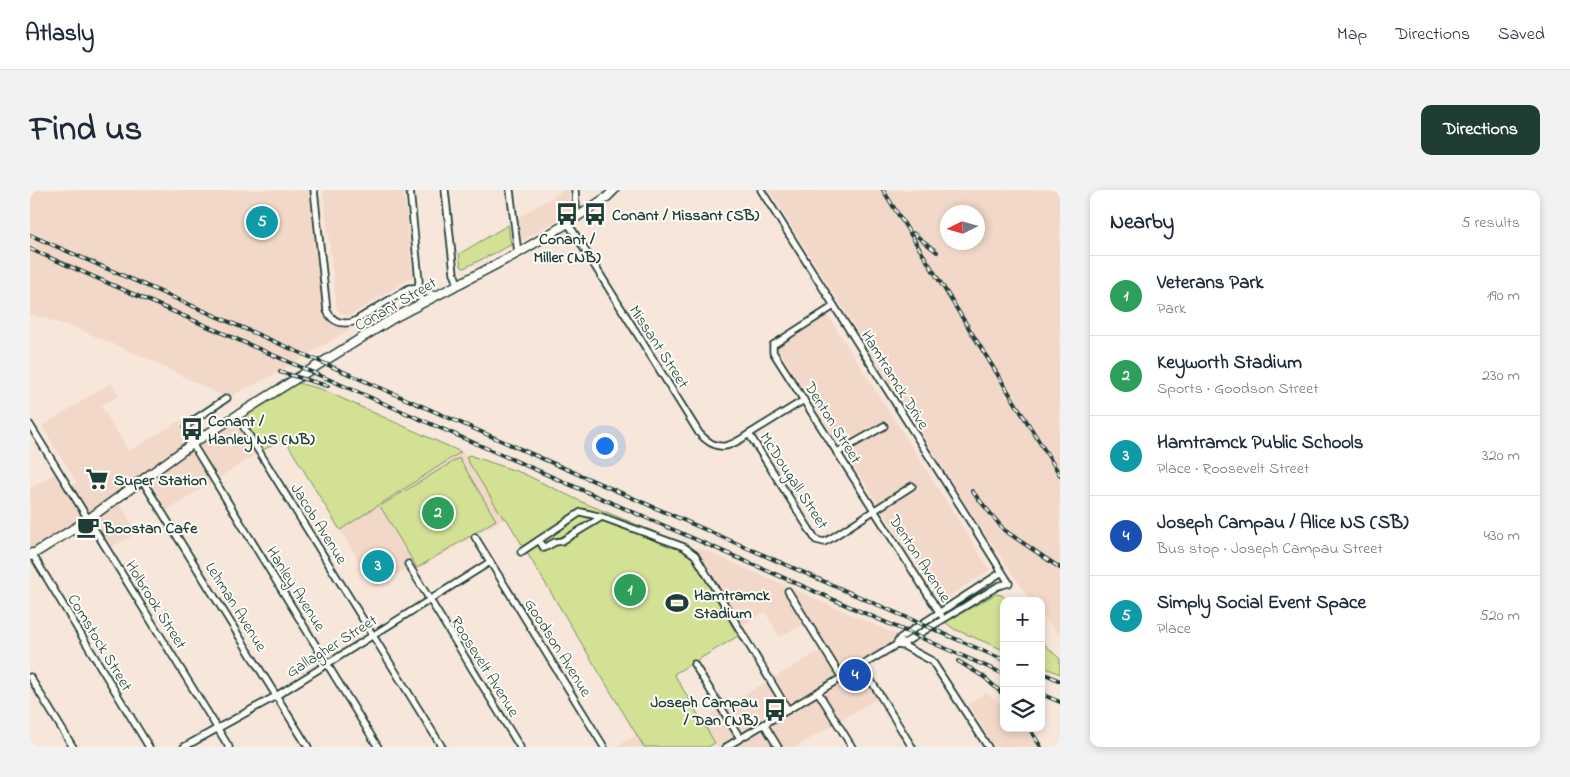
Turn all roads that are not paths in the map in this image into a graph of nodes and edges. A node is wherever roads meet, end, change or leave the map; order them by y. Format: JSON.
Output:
{"nodes":[{"id":1,"x":314,"y":190,"type":"edge"},
{"id":2,"x":410,"y":190,"type":"edge"},
{"id":3,"x":445,"y":190,"type":"edge"},
{"id":4,"x":510,"y":190,"type":"edge"},
{"id":5,"x":574,"y":190,"type":"edge"},
{"id":6,"x":614,"y":190,"type":"edge"},
{"id":7,"x":761,"y":190,"type":"edge"},
{"id":8,"x":577,"y":217,"type":"junction"},
{"id":9,"x":568,"y":223,"type":"junction"},
{"id":10,"x":518,"y":252,"type":"junction"},
{"id":11,"x":458,"y":284,"type":"junction"},
{"id":12,"x":418,"y":288,"type":"junction"},
{"id":13,"x":434,"y":295,"type":"junction"},
{"id":14,"x":422,"y":303,"type":"junction"},
{"id":15,"x":834,"y":306,"type":"junction"},
{"id":16,"x":228,"y":398,"type":"dead end"},
{"id":17,"x":804,"y":400,"type":"junction"},
{"id":18,"x":237,"y":416,"type":"junction"},
{"id":19,"x":30,"y":425,"type":"edge"},
{"id":20,"x":884,"y":426,"type":"dead end"},
{"id":21,"x":749,"y":434,"type":"junction"},
{"id":22,"x":192,"y":444,"type":"junction"},
{"id":23,"x":837,"y":453,"type":"junction"},
{"id":24,"x":142,"y":480,"type":"junction"},
{"id":25,"x":912,"y":486,"type":"dead end"},
{"id":26,"x":875,"y":512,"type":"junction"},
{"id":27,"x":602,"y":517,"type":"junction"},
{"id":28,"x":89,"y":519,"type":"junction"},
{"id":29,"x":475,"y":537,"type":"dead end"},
{"id":30,"x":539,"y":540,"type":"junction"},
{"id":31,"x":521,"y":552,"type":"dead end"},
{"id":32,"x":31,"y":554,"type":"edge"},
{"id":33,"x":490,"y":562,"type":"junction"},
{"id":34,"x":408,"y":564,"type":"dead end"},
{"id":35,"x":1002,"y":572,"type":"junction"},
{"id":36,"x":788,"y":591,"type":"dead end"},
{"id":37,"x":429,"y":599,"type":"junction"},
{"id":38,"x":939,"y":612,"type":"junction"},
{"id":39,"x":944,"y":619,"type":"junction"},
{"id":40,"x":373,"y":635,"type":"junction"},
{"id":41,"x":896,"y":645,"type":"junction"},
{"id":42,"x":327,"y":664,"type":"junction"},
{"id":43,"x":694,"y":664,"type":"dead end"},
{"id":44,"x":862,"y":666,"type":"junction"},
{"id":45,"x":30,"y":677,"type":"edge"},
{"id":46,"x":842,"y":678,"type":"junction"},
{"id":47,"x":818,"y":692,"type":"junction"},
{"id":48,"x":276,"y":696,"type":"junction"},
{"id":49,"x":788,"y":710,"type":"junction"},
{"id":50,"x":764,"y":724,"type":"junction"},
{"id":51,"x":217,"y":728,"type":"junction"},
{"id":52,"x":740,"y":738,"type":"junction"},
{"id":53,"x":73,"y":747,"type":"edge"},
{"id":54,"x":149,"y":747,"type":"edge"},
{"id":55,"x":184,"y":747,"type":"edge"},
{"id":56,"x":229,"y":747,"type":"edge"},
{"id":57,"x":308,"y":747,"type":"edge"},
{"id":58,"x":378,"y":747,"type":"edge"},
{"id":59,"x":442,"y":747,"type":"edge"},
{"id":60,"x":520,"y":747,"type":"edge"},
{"id":61,"x":604,"y":747,"type":"edge"},
{"id":62,"x":726,"y":747,"type":"edge"},
{"id":63,"x":778,"y":747,"type":"edge"},
{"id":64,"x":852,"y":747,"type":"edge"},
{"id":65,"x":912,"y":747,"type":"edge"},
{"id":66,"x":988,"y":747,"type":"edge"}],
"edges":[{"from":1,"to":12,"type":"street"},
{"from":2,"to":12,"type":"street"},
{"from":3,"to":11,"type":"street"},
{"from":4,"to":10,"type":"street"},
{"from":5,"to":8,"type":"street"},
{"from":6,"to":8,"type":"main road","name":"Conant Street"},
{"from":7,"to":15,"type":"street","name":"Hamtramck Drive"},
{"from":8,"to":9,"type":"main road","name":"Conant Street"},
{"from":9,"to":10,"type":"main road","name":"Conant Street"},
{"from":9,"to":21,"type":"street","name":"Missant Street"},
{"from":10,"to":11,"type":"main road","name":"Conant Street"},
{"from":11,"to":13,"type":"main road","name":"Conant Street"},
{"from":12,"to":13,"type":"street"},
{"from":12,"to":14,"type":"street"},
{"from":13,"to":14,"type":"main road","name":"Conant Street"},
{"from":14,"to":18,"type":"main road","name":"Conant Street"},
{"from":15,"to":17,"type":"street","name":"Denton Street"},
{"from":15,"to":35,"type":"street","name":"Hamtramck Drive"},
{"from":16,"to":22,"type":"street"},
{"from":17,"to":21,"type":"street","name":"McDougall Street"},
{"from":17,"to":23,"type":"street","name":"Denton Street"},
{"from":18,"to":22,"type":"main road","name":"Conant Street"},
{"from":18,"to":40,"type":"street","name":"Jacob Avenue"},
{"from":19,"to":28,"type":"street","name":"Holbrook Street"},
{"from":20,"to":23,"type":"street"},
{"from":21,"to":26,"type":"street","name":"McDougall Street"},
{"from":22,"to":24,"type":"main road","name":"Conant Street"},
{"from":22,"to":42,"type":"street","name":"Hanley Avenue"},
{"from":23,"to":26,"type":"street","name":"Denton Street"},
{"from":24,"to":28,"type":"main road","name":"Conant Street"},
{"from":24,"to":48,"type":"street","name":"Lehman Avenue"},
{"from":25,"to":26,"type":"street","name":"McDougall Street"},
{"from":26,"to":38,"type":"street","name":"Denton Avenue"},
{"from":27,"to":30,"type":"street"},
{"from":27,"to":30,"type":"street"},
{"from":27,"to":49,"type":"street"},
{"from":28,"to":32,"type":"main road","name":"Conant Street"},
{"from":28,"to":51,"type":"street","name":"Holbrook Street"},
{"from":29,"to":33,"type":"street","name":"Goodson Avenue"},
{"from":30,"to":31,"type":"street"},
{"from":32,"to":54,"type":"street","name":"Comstock Street"},
{"from":33,"to":37,"type":"street","name":"Gallagher Street"},
{"from":33,"to":61,"type":"street","name":"Goodson Avenue"},
{"from":34,"to":37,"type":"street","name":"Roosevelt Avenue"},
{"from":35,"to":38,"type":"street"},
{"from":35,"to":39,"type":"street","name":"Hamtramck Drive"},
{"from":36,"to":46,"type":"street"},
{"from":37,"to":40,"type":"street","name":"Gallagher Street"},
{"from":37,"to":60,"type":"street","name":"Roosevelt Avenue"},
{"from":38,"to":39,"type":"street","name":"Denton Avenue"},
{"from":38,"to":41,"type":"street"},
{"from":39,"to":41,"type":"street"},
{"from":40,"to":42,"type":"street","name":"Gallagher Street"},
{"from":40,"to":59,"type":"street","name":"Jacob Avenue"},
{"from":41,"to":44,"type":"street"},
{"from":41,"to":66,"type":"street"},
{"from":42,"to":48,"type":"street","name":"Gallagher Street"},
{"from":42,"to":58,"type":"street","name":"Hanley Avenue"},
{"from":43,"to":52,"type":"street"},
{"from":44,"to":46,"type":"street"},
{"from":44,"to":65,"type":"street"},
{"from":45,"to":53,"type":"street"},
{"from":46,"to":47,"type":"street"},
{"from":47,"to":49,"type":"street"},
{"from":47,"to":64,"type":"street"},
{"from":48,"to":51,"type":"street","name":"Gallagher Street"},
{"from":48,"to":57,"type":"street","name":"Lehman Avenue"},
{"from":49,"to":50,"type":"street"},
{"from":50,"to":52,"type":"street"},
{"from":50,"to":63,"type":"street"},
{"from":51,"to":55,"type":"street","name":"Gallagher Street"},
{"from":51,"to":56,"type":"street","name":"Holbrook Street"},
{"from":52,"to":62,"type":"street"}]}
